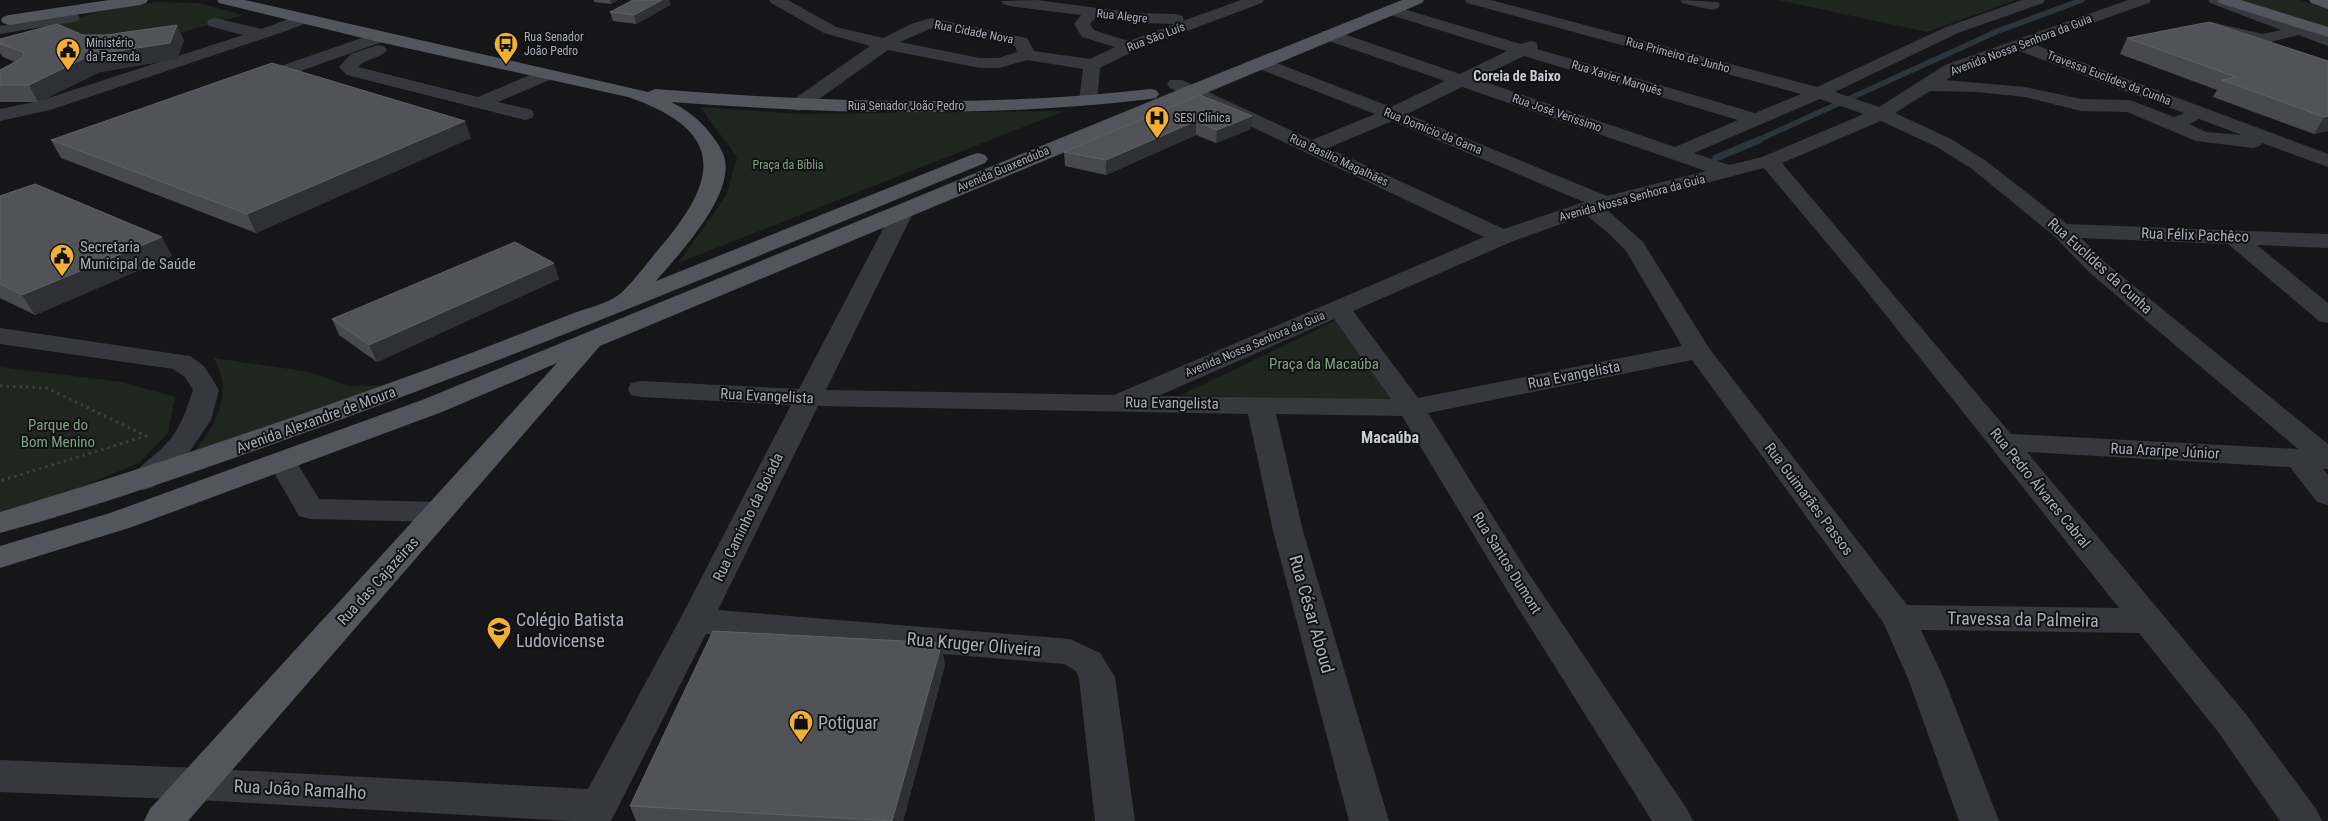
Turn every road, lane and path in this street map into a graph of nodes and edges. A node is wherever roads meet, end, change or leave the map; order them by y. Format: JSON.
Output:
{"nodes":[{"id":1,"x":106,"y":0,"type":"edge"},
{"id":2,"x":140,"y":0,"type":"edge"},
{"id":3,"x":225,"y":0,"type":"edge"},
{"id":4,"x":778,"y":0,"type":"edge"},
{"id":5,"x":1256,"y":0,"type":"edge"},
{"id":6,"x":1416,"y":0,"type":"edge"},
{"id":7,"x":1473,"y":0,"type":"edge"},
{"id":8,"x":1688,"y":0,"type":"edge"},
{"id":9,"x":2037,"y":0,"type":"edge"},
{"id":10,"x":2143,"y":0,"type":"edge"},
{"id":11,"x":2216,"y":0,"type":"edge"},
{"id":12,"x":2226,"y":0,"type":"edge"},
{"id":13,"x":2317,"y":0,"type":"edge"},
{"id":14,"x":1010,"y":1,"type":"edge"},
{"id":15,"x":2328,"y":4,"type":"edge"},
{"id":16,"x":1389,"y":5,"type":"edge"},
{"id":17,"x":1712,"y":5,"type":"dead end"},
{"id":18,"x":995,"y":11,"type":"dead end"},
{"id":19,"x":1091,"y":13,"type":"junction"},
{"id":20,"x":1176,"y":13,"type":"dead end"},
{"id":21,"x":72,"y":18,"type":"dead end"},
{"id":22,"x":303,"y":19,"type":"junction"},
{"id":23,"x":215,"y":24,"type":"dead end"},
{"id":24,"x":1566,"y":24,"type":"junction"},
{"id":25,"x":4,"y":25,"type":"edge"},
{"id":26,"x":2196,"y":26,"type":"edge"},
{"id":27,"x":2304,"y":29,"type":"junction"},
{"id":28,"x":2328,"y":32,"type":"edge"},
{"id":29,"x":262,"y":34,"type":"junction"},
{"id":30,"x":1330,"y":35,"type":"junction"},
{"id":31,"x":379,"y":37,"type":"junction"},
{"id":32,"x":2263,"y":39,"type":"junction"},
{"id":33,"x":2328,"y":41,"type":"edge"},
{"id":34,"x":400,"y":42,"type":"junction"},
{"id":35,"x":888,"y":43,"type":"junction"},
{"id":36,"x":2017,"y":44,"type":"junction"},
{"id":37,"x":1130,"y":46,"type":"junction"},
{"id":38,"x":1524,"y":50,"type":"junction"},
{"id":39,"x":2276,"y":53,"type":"edge"},
{"id":40,"x":1026,"y":55,"type":"junction"},
{"id":41,"x":1260,"y":63,"type":"junction"},
{"id":42,"x":1092,"y":65,"type":"junction"},
{"id":43,"x":548,"y":74,"type":"junction"},
{"id":44,"x":1461,"y":80,"type":"junction"},
{"id":45,"x":1927,"y":85,"type":"junction"},
{"id":46,"x":1183,"y":87,"type":"junction"},
{"id":47,"x":234,"y":88,"type":"edge"},
{"id":48,"x":633,"y":93,"type":"junction"},
{"id":49,"x":1150,"y":94,"type":"junction"},
{"id":50,"x":1825,"y":95,"type":"junction"},
{"id":51,"x":1088,"y":101,"type":"junction"},
{"id":52,"x":481,"y":102,"type":"junction"},
{"id":53,"x":798,"y":105,"type":"junction"},
{"id":54,"x":1873,"y":111,"type":"junction"},
{"id":55,"x":2202,"y":113,"type":"junction"},
{"id":56,"x":0,"y":114,"type":"edge"},
{"id":57,"x":525,"y":114,"type":"dead end"},
{"id":58,"x":1392,"y":114,"type":"junction"},
{"id":59,"x":1078,"y":119,"type":"junction"},
{"id":60,"x":1757,"y":120,"type":"junction"},
{"id":61,"x":2177,"y":125,"type":"junction"},
{"id":62,"x":2282,"y":145,"type":"junction"},
{"id":63,"x":1312,"y":147,"type":"junction"},
{"id":64,"x":1676,"y":154,"type":"junction"},
{"id":65,"x":1769,"y":161,"type":"junction"},
{"id":66,"x":2328,"y":162,"type":"edge"},
{"id":67,"x":1729,"y":172,"type":"junction"},
{"id":68,"x":1597,"y":205,"type":"junction"},
{"id":69,"x":903,"y":211,"type":"junction"},
{"id":70,"x":2061,"y":230,"type":"junction"},
{"id":71,"x":1503,"y":237,"type":"junction"},
{"id":72,"x":2234,"y":237,"type":"junction"},
{"id":73,"x":2328,"y":241,"type":"edge"},
{"id":74,"x":627,"y":300,"type":"junction"},
{"id":75,"x":1338,"y":308,"type":"junction"},
{"id":76,"x":2328,"y":316,"type":"edge"},
{"id":77,"x":0,"y":336,"type":"edge"},
{"id":78,"x":528,"y":339,"type":"junction"},
{"id":79,"x":592,"y":341,"type":"junction"},
{"id":80,"x":1698,"y":351,"type":"junction"},
{"id":81,"x":0,"y":386,"type":"edge"},
{"id":82,"x":641,"y":389,"type":"dead end"},
{"id":83,"x":807,"y":398,"type":"junction"},
{"id":84,"x":1121,"y":402,"type":"junction"},
{"id":85,"x":1260,"y":404,"type":"junction"},
{"id":86,"x":1411,"y":408,"type":"junction"},
{"id":87,"x":2002,"y":442,"type":"junction"},
{"id":88,"x":2298,"y":458,"type":"junction"},
{"id":89,"x":2328,"y":460,"type":"edge"},
{"id":90,"x":282,"y":462,"type":"junction"},
{"id":91,"x":144,"y":480,"type":"junction"},
{"id":92,"x":0,"y":481,"type":"edge"},
{"id":93,"x":2328,"y":495,"type":"edge"},
{"id":94,"x":439,"y":512,"type":"junction"},
{"id":95,"x":0,"y":523,"type":"edge"},
{"id":96,"x":0,"y":557,"type":"edge"},
{"id":97,"x":1898,"y":617,"type":"junction"},
{"id":98,"x":696,"y":621,"type":"junction"},
{"id":99,"x":2149,"y":621,"type":"junction"},
{"id":100,"x":0,"y":776,"type":"edge"},
{"id":101,"x":197,"y":784,"type":"junction"},
{"id":102,"x":595,"y":813,"type":"edge"},
{"id":103,"x":164,"y":821,"type":"edge"},
{"id":104,"x":1115,"y":821,"type":"edge"},
{"id":105,"x":1369,"y":821,"type":"edge"},
{"id":106,"x":1673,"y":821,"type":"edge"},
{"id":107,"x":1979,"y":821,"type":"edge"},
{"id":108,"x":2302,"y":821,"type":"edge"}],
"edges":[{"from":1,"to":25,"type":"main road"},
{"from":2,"to":25,"type":"main road"},
{"from":3,"to":22,"type":"main road","name":"Rua Senador João Pedro"},
{"from":4,"to":35,"type":"street"},
{"from":5,"to":37,"type":"street","name":"Rua São Luís"},
{"from":6,"to":16,"type":"main road","name":"Avenida Guaxenduba"},
{"from":7,"to":24,"type":"street","name":"Rua Primeiro de Junho"},
{"from":8,"to":17,"type":"street"},
{"from":9,"to":50,"type":"street"},
{"from":10,"to":36,"type":"street","name":"Avenida Nossa Senhora da Guia"},
{"from":11,"to":27,"type":"street"},
{"from":12,"to":27,"type":"main road"},
{"from":13,"to":15,"type":"main road"},
{"from":14,"to":18,"type":"street"},
{"from":14,"to":19,"type":"street","name":"Rua Alegre"},
{"from":16,"to":30,"type":"main road","name":"Avenida Guaxenduba"},
{"from":16,"to":38,"type":"street","name":"Rua Xavier Marquês"},
{"from":16,"to":46,"type":"main road","name":"Avenida Guaxenduba"},
{"from":19,"to":20,"type":"street","name":"Rua Alegre"},
{"from":19,"to":37,"type":"street"},
{"from":21,"to":25,"type":"street"},
{"from":22,"to":29,"type":"street"},
{"from":22,"to":31,"type":"main road","name":"Rua Senador João Pedro"},
{"from":23,"to":29,"type":"street"},
{"from":24,"to":38,"type":"street"},
{"from":24,"to":50,"type":"street","name":"Rua Primeiro de Junho"},
{"from":26,"to":32,"type":"street"},
{"from":27,"to":28,"type":"main road"},
{"from":27,"to":32,"type":"street"},
{"from":27,"to":33,"type":"street"},
{"from":29,"to":56,"type":"street"},
{"from":30,"to":41,"type":"main road","name":"Avenida Guaxenduba"},
{"from":30,"to":44,"type":"street","name":"Rua José Veríssimo"},
{"from":31,"to":34,"type":"main road","name":"Rua Senador João Pedro"},
{"from":31,"to":47,"type":"street"},
{"from":32,"to":39,"type":"street"},
{"from":34,"to":43,"type":"main road","name":"Rua Senador João Pedro"},
{"from":34,"to":52,"type":"street"},
{"from":35,"to":40,"type":"street","name":"Rua Cidade Nova"},
{"from":35,"to":40,"type":"street","name":"Rua Cidade Nova"},
{"from":35,"to":53,"type":"street","name":"Rua Cidade Nova"},
{"from":36,"to":45,"type":"street","name":"Avenida Nossa Senhora da Guia"},
{"from":36,"to":55,"type":"street","name":"Travessa Euclídes da Cunha"},
{"from":37,"to":42,"type":"street","name":"Rua São Luís"},
{"from":38,"to":44,"type":"street"},
{"from":38,"to":60,"type":"street","name":"Rua Xavier Marquês"},
{"from":40,"to":42,"type":"street","name":"Rua Cidade Nova"},
{"from":41,"to":46,"type":"main road","name":"Avenida Guaxenduba"},
{"from":41,"to":58,"type":"street","name":"Rua Domício da Gama"},
{"from":42,"to":51,"type":"street"},
{"from":43,"to":48,"type":"main road","name":"Rua Senador João Pedro"},
{"from":43,"to":52,"type":"street"},
{"from":44,"to":58,"type":"street"},
{"from":44,"to":64,"type":"street","name":"Rua José Veríssimo"},
{"from":45,"to":54,"type":"street","name":"Avenida Nossa Senhora da Guia"},
{"from":45,"to":61,"type":"street"},
{"from":46,"to":49,"type":"main road","name":"Avenida Guaxenduba"},
{"from":46,"to":63,"type":"street","name":"Rua Basilio Magalhães"},
{"from":46,"to":69,"type":"main road","name":"Avenida Guaxenduba"},
{"from":48,"to":53,"type":"main road","name":"Rua Senador João Pedro"},
{"from":48,"to":74,"type":"main road","name":"Rua Senador João Pedro"},
{"from":49,"to":51,"type":"main road","name":"Rua Senador João Pedro"},
{"from":49,"to":59,"type":"main road","name":"Avenida Guaxenduba"},
{"from":50,"to":54,"type":"street","name":"Rua Primeiro de Junho"},
{"from":50,"to":60,"type":"street"},
{"from":51,"to":53,"type":"main road","name":"Rua Senador João Pedro"},
{"from":52,"to":57,"type":"street"},
{"from":54,"to":65,"type":"street","name":"Avenida Nossa Senhora da Guia"},
{"from":54,"to":70,"type":"street","name":"Rua Euclídes da Cunha"},
{"from":55,"to":61,"type":"street","name":"Travessa Euclídes da Cunha"},
{"from":55,"to":62,"type":"street","name":"Travessa Euclídes da Cunha"},
{"from":58,"to":63,"type":"street"},
{"from":58,"to":68,"type":"street","name":"Rua Domício da Gama"},
{"from":59,"to":69,"type":"main road"},
{"from":59,"to":74,"type":"main road","name":"Avenida Guaxenduba"},
{"from":60,"to":64,"type":"street"},
{"from":61,"to":62,"type":"street","name":"Travessa Euclídes da Cunha"},
{"from":62,"to":66,"type":"street","name":"Travessa Euclídes da Cunha"},
{"from":63,"to":71,"type":"street","name":"Rua Basilio Magalhães"},
{"from":64,"to":67,"type":"street","name":"Rua José Veríssimo"},
{"from":65,"to":67,"type":"street","name":"Avenida Nossa Senhora da Guia"},
{"from":65,"to":87,"type":"street","name":"Rua Pedro Álvares Cabral"},
{"from":67,"to":68,"type":"street","name":"Avenida Nossa Senhora da Guia"},
{"from":68,"to":71,"type":"street","name":"Avenida Nossa Senhora da Guia"},
{"from":68,"to":80,"type":"street","name":"Rua Guimarães Passos"},
{"from":69,"to":79,"type":"main road","name":"Avenida Guaxenduba"},
{"from":69,"to":83,"type":"street","name":"Rua Caminho da Boiada"},
{"from":70,"to":72,"type":"street","name":"Rua Félix Pachêco"},
{"from":70,"to":89,"type":"street","name":"Rua Euclídes da Cunha"},
{"from":71,"to":75,"type":"street","name":"Avenida Nossa Senhora da Guia"},
{"from":72,"to":73,"type":"street","name":"Rua Félix Pachêco"},
{"from":72,"to":76,"type":"street"},
{"from":74,"to":78,"type":"main road","name":"Avenida Alexandre de Moura"},
{"from":74,"to":79,"type":"main road","name":"Rua Senador João Pedro"},
{"from":75,"to":84,"type":"street","name":"Avenida Nossa Senhora da Guia"},
{"from":75,"to":86,"type":"street","name":"Rua Santos Dumont"},
{"from":77,"to":91,"type":"street"},
{"from":78,"to":79,"type":"main road"},
{"from":78,"to":91,"type":"main road","name":"Avenida Alexandre de Moura"},
{"from":79,"to":90,"type":"main road","name":"Avenida Alexandre de Moura"},
{"from":79,"to":94,"type":"main road","name":"Rua das Cajazeiras"},
{"from":80,"to":86,"type":"street","name":"Rua Evangelista"},
{"from":80,"to":97,"type":"street","name":"Rua Guimarães Passos"},
{"from":81,"to":92,"type":"path"},
{"from":82,"to":83,"type":"street","name":"Rua Evangelista"},
{"from":83,"to":84,"type":"street","name":"Rua Evangelista"},
{"from":83,"to":98,"type":"street","name":"Rua Caminho da Boiada"},
{"from":84,"to":85,"type":"street","name":"Rua Evangelista"},
{"from":85,"to":86,"type":"street","name":"Rua Evangelista"},
{"from":85,"to":105,"type":"street","name":"Rua César Aboud"},
{"from":86,"to":106,"type":"street","name":"Rua Santos Dumont"},
{"from":87,"to":88,"type":"street","name":"Rua Araripe Júnior"},
{"from":87,"to":99,"type":"street","name":"Rua Pedro Álvares Cabral"},
{"from":88,"to":89,"type":"street","name":"Rua Araripe Júnior"},
{"from":88,"to":93,"type":"street"},
{"from":90,"to":94,"type":"street"},
{"from":90,"to":96,"type":"main road","name":"Avenida Alexandre de Moura"},
{"from":91,"to":95,"type":"main road","name":"Avenida Alexandre de Moura"},
{"from":94,"to":101,"type":"main road","name":"Rua das Cajazeiras"},
{"from":97,"to":99,"type":"street","name":"Travessa da Palmeira"},
{"from":97,"to":107,"type":"street","name":"Rua Guimarães Passos"},
{"from":98,"to":102,"type":"street","name":"Rua Caminho da Boiada"},
{"from":98,"to":104,"type":"street","name":"Rua Kruger Oliveira"},
{"from":99,"to":108,"type":"street","name":"Rua Pedro Álvares Cabral"},
{"from":100,"to":101,"type":"street","name":"Rua João Ramalho"},
{"from":101,"to":102,"type":"street","name":"Rua João Ramalho"},
{"from":101,"to":103,"type":"main road","name":"Rua das Cajazeiras"}]}
